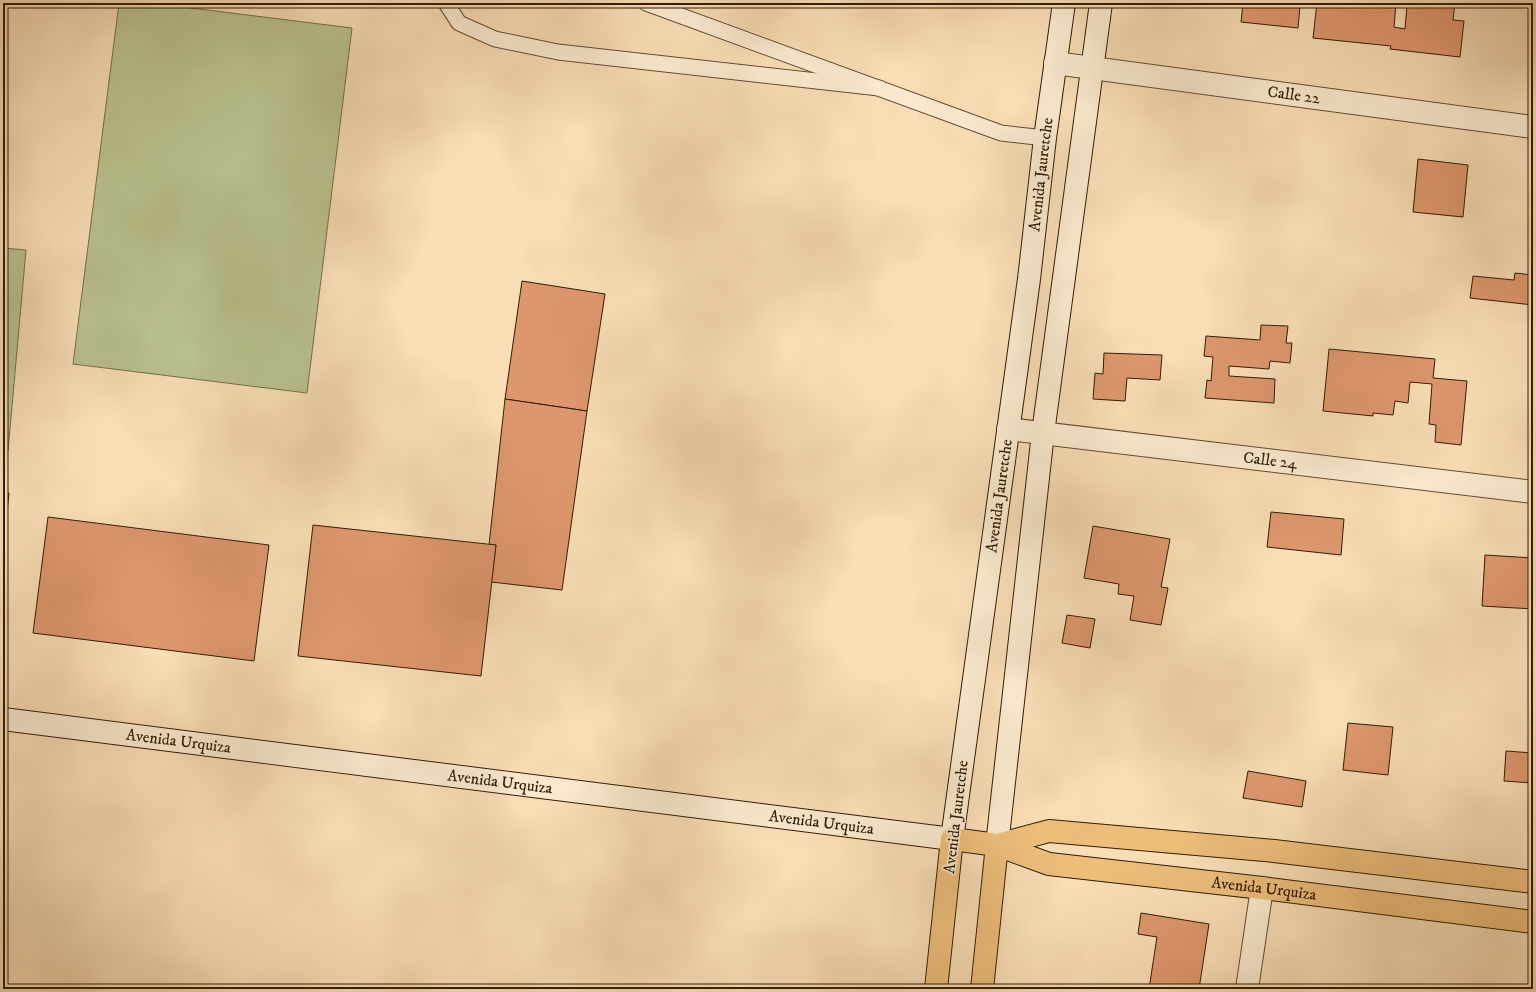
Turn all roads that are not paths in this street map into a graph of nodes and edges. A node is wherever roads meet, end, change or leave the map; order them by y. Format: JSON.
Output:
{"nodes":[{"id":1,"x":446,"y":3,"type":"edge"},
{"id":2,"x":646,"y":3,"type":"edge"},
{"id":3,"x":1064,"y":3,"type":"edge"},
{"id":4,"x":1101,"y":3,"type":"edge"},
{"id":5,"x":1055,"y":63,"type":"junction"},
{"id":6,"x":1092,"y":68,"type":"junction"},
{"id":7,"x":878,"y":88,"type":"junction"},
{"id":8,"x":1533,"y":128,"type":"edge"},
{"id":9,"x":1045,"y":138,"type":"junction"},
{"id":10,"x":1008,"y":429,"type":"junction"},
{"id":11,"x":1043,"y":433,"type":"junction"},
{"id":12,"x":1533,"y":492,"type":"edge"},
{"id":13,"x":3,"y":719,"type":"edge"},
{"id":14,"x":952,"y":839,"type":"junction"},
{"id":15,"x":997,"y":845,"type":"junction"},
{"id":16,"x":1533,"y":882,"type":"edge"},
{"id":17,"x":1262,"y":888,"type":"junction"},
{"id":18,"x":1533,"y":922,"type":"edge"},
{"id":19,"x":936,"y":989,"type":"edge"},
{"id":20,"x":982,"y":989,"type":"edge"},
{"id":21,"x":1247,"y":989,"type":"edge"}],
"edges":[{"from":1,"to":7,"type":"lane"},
{"from":2,"to":7,"type":"lane"},
{"from":3,"to":5,"type":"main road","name":"Avenida Jauretche"},
{"from":4,"to":6,"type":"main road"},
{"from":5,"to":6,"type":"main road","name":"Calle 22"},
{"from":5,"to":9,"type":"main road","name":"Avenida Jauretche"},
{"from":6,"to":8,"type":"main road","name":"Calle 22"},
{"from":6,"to":11,"type":"main road"},
{"from":7,"to":9,"type":"lane"},
{"from":9,"to":10,"type":"main road","name":"Avenida Jauretche"},
{"from":10,"to":11,"type":"main road","name":"Calle 24"},
{"from":10,"to":14,"type":"main road","name":"Avenida Jauretche"},
{"from":11,"to":12,"type":"main road","name":"Calle 24"},
{"from":11,"to":15,"type":"main road"},
{"from":13,"to":14,"type":"main road","name":"Avenida Urquiza"},
{"from":14,"to":15,"type":"main road","name":"Avenida Urquiza"},
{"from":14,"to":19,"type":"main road","name":"Avenida Jauretche"},
{"from":15,"to":16,"type":"main road","name":"Avenida Urquiza"},
{"from":15,"to":17,"type":"main road","name":"Avenida Urquiza"},
{"from":15,"to":20,"type":"main road"},
{"from":17,"to":18,"type":"main road","name":"Avenida Urquiza"},
{"from":17,"to":21,"type":"main road"}]}
